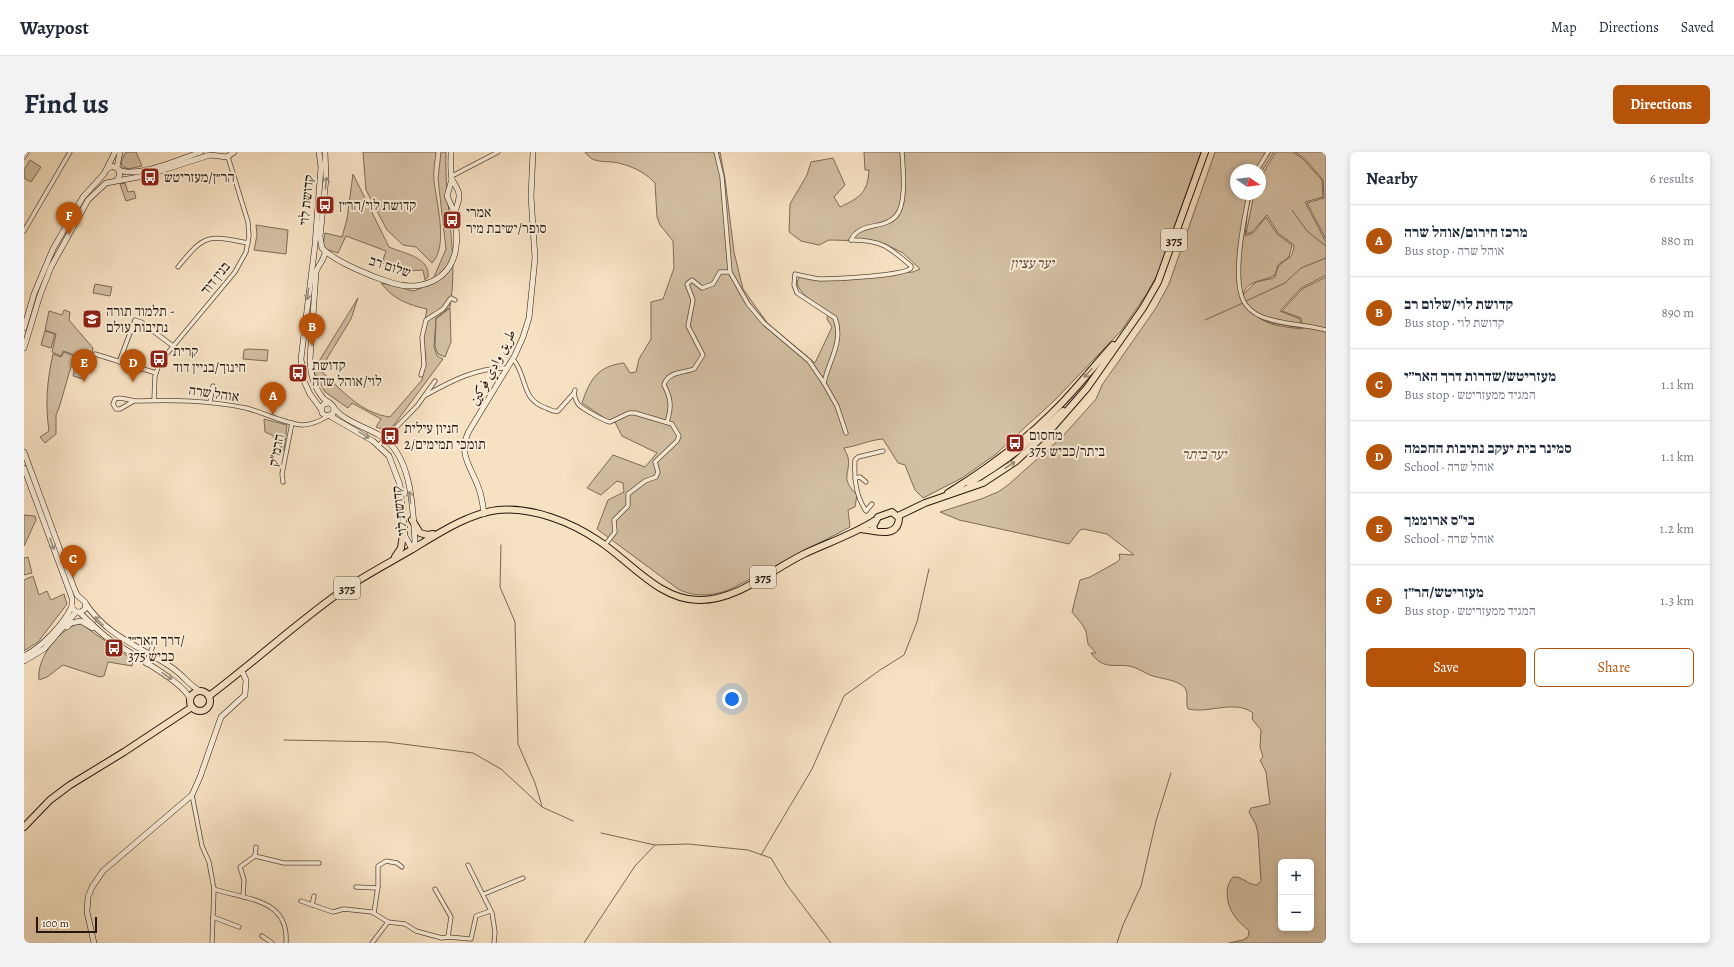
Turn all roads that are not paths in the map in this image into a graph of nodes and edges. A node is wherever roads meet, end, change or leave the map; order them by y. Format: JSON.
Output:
{"nodes":[{"id":1,"x":27,"y":152,"type":"edge"},
{"id":2,"x":70,"y":152,"type":"edge"},
{"id":3,"x":115,"y":152,"type":"edge"},
{"id":4,"x":120,"y":152,"type":"edge"},
{"id":5,"x":201,"y":152,"type":"edge"},
{"id":6,"x":234,"y":152,"type":"edge"},
{"id":7,"x":319,"y":152,"type":"edge"},
{"id":8,"x":325,"y":152,"type":"edge"},
{"id":9,"x":451,"y":152,"type":"edge"},
{"id":10,"x":498,"y":152,"type":"edge"},
{"id":11,"x":533,"y":152,"type":"edge"},
{"id":12,"x":716,"y":152,"type":"edge"},
{"id":13,"x":902,"y":152,"type":"edge"},
{"id":14,"x":1205,"y":152,"type":"edge"},
{"id":15,"x":1268,"y":152,"type":"edge"},
{"id":16,"x":218,"y":154,"type":"edge"},
{"id":17,"x":24,"y":157,"type":"edge"},
{"id":18,"x":228,"y":157,"type":"junction"},
{"id":19,"x":1260,"y":164,"type":"edge"},
{"id":20,"x":117,"y":168,"type":"junction"},
{"id":21,"x":105,"y":171,"type":"junction"},
{"id":22,"x":452,"y":177,"type":"junction"},
{"id":23,"x":116,"y":181,"type":"junction"},
{"id":24,"x":110,"y":182,"type":"junction"},
{"id":25,"x":449,"y":190,"type":"junction"},
{"id":26,"x":458,"y":191,"type":"junction"},
{"id":27,"x":458,"y":199,"type":"junction"},
{"id":28,"x":449,"y":200,"type":"junction"},
{"id":29,"x":1248,"y":200,"type":"edge"},
{"id":30,"x":455,"y":216,"type":"junction"},
{"id":31,"x":24,"y":231,"type":"edge"},
{"id":32,"x":248,"y":243,"type":"junction"},
{"id":33,"x":324,"y":251,"type":"junction"},
{"id":34,"x":314,"y":253,"type":"junction"},
{"id":35,"x":323,"y":259,"type":"junction"},
{"id":36,"x":338,"y":260,"type":"junction"},
{"id":37,"x":178,"y":267,"type":"dead end"},
{"id":38,"x":730,"y":272,"type":"junction"},
{"id":39,"x":455,"y":300,"type":"dead end"},
{"id":40,"x":1133,"y":323,"type":"junction"},
{"id":41,"x":24,"y":328,"type":"edge"},
{"id":42,"x":1326,"y":330,"type":"edge"},
{"id":43,"x":173,"y":346,"type":"junction"},
{"id":44,"x":24,"y":348,"type":"edge"},
{"id":45,"x":95,"y":354,"type":"dead end"},
{"id":46,"x":513,"y":359,"type":"junction"},
{"id":47,"x":119,"y":362,"type":"junction"},
{"id":48,"x":508,"y":368,"type":"junction"},
{"id":49,"x":156,"y":373,"type":"junction"},
{"id":50,"x":422,"y":375,"type":"dead end"},
{"id":51,"x":434,"y":381,"type":"dead end"},
{"id":52,"x":824,"y":383,"type":"junction"},
{"id":53,"x":213,"y":386,"type":"dead end"},
{"id":54,"x":426,"y":395,"type":"junction"},
{"id":55,"x":154,"y":400,"type":"junction"},
{"id":56,"x":134,"y":401,"type":"junction"},
{"id":57,"x":210,"y":402,"type":"junction"},
{"id":58,"x":329,"y":403,"type":"junction"},
{"id":59,"x":334,"y":408,"type":"junction"},
{"id":60,"x":321,"y":410,"type":"junction"},
{"id":61,"x":329,"y":416,"type":"junction"},
{"id":62,"x":667,"y":422,"type":"junction"},
{"id":63,"x":292,"y":423,"type":"junction"},
{"id":64,"x":313,"y":423,"type":"junction"},
{"id":65,"x":846,"y":433,"type":"dead end"},
{"id":66,"x":386,"y":440,"type":"junction"},
{"id":67,"x":379,"y":445,"type":"junction"},
{"id":68,"x":883,"y":451,"type":"dead end"},
{"id":69,"x":24,"y":452,"type":"edge"},
{"id":70,"x":24,"y":468,"type":"edge"},
{"id":71,"x":855,"y":478,"type":"junction"},
{"id":72,"x":283,"y":482,"type":"dead end"},
{"id":73,"x":866,"y":482,"type":"dead end"},
{"id":74,"x":937,"y":499,"type":"junction"},
{"id":75,"x":872,"y":504,"type":"dead end"},
{"id":76,"x":484,"y":514,"type":"junction"},
{"id":77,"x":898,"y":516,"type":"junction"},
{"id":78,"x":412,"y":520,"type":"junction"},
{"id":79,"x":874,"y":522,"type":"junction"},
{"id":80,"x":404,"y":527,"type":"junction"},
{"id":81,"x":862,"y":529,"type":"junction"},
{"id":82,"x":875,"y":531,"type":"junction"},
{"id":83,"x":439,"y":532,"type":"junction"},
{"id":84,"x":605,"y":545,"type":"junction"},
{"id":85,"x":412,"y":549,"type":"junction"},
{"id":86,"x":390,"y":561,"type":"junction"},
{"id":87,"x":82,"y":599,"type":"junction"},
{"id":88,"x":86,"y":604,"type":"junction"},
{"id":89,"x":72,"y":605,"type":"junction"},
{"id":90,"x":78,"y":612,"type":"junction"},
{"id":91,"x":102,"y":634,"type":"junction"},
{"id":92,"x":55,"y":637,"type":"junction"},
{"id":93,"x":156,"y":638,"type":"dead end"},
{"id":94,"x":151,"y":655,"type":"junction"},
{"id":95,"x":24,"y":656,"type":"edge"},
{"id":96,"x":24,"y":661,"type":"edge"},
{"id":97,"x":146,"y":664,"type":"junction"},
{"id":98,"x":242,"y":671,"type":"junction"},
{"id":99,"x":200,"y":691,"type":"junction"},
{"id":100,"x":209,"y":696,"type":"junction"},
{"id":101,"x":190,"y":700,"type":"junction"},
{"id":102,"x":192,"y":707,"type":"junction"},
{"id":103,"x":192,"y":795,"type":"junction"},
{"id":104,"x":24,"y":827,"type":"edge"},
{"id":105,"x":256,"y":847,"type":"dead end"},
{"id":106,"x":255,"y":856,"type":"junction"},
{"id":107,"x":319,"y":863,"type":"dead end"},
{"id":108,"x":468,"y":865,"type":"dead end"},
{"id":109,"x":402,"y":867,"type":"dead end"},
{"id":110,"x":523,"y":878,"type":"dead end"},
{"id":111,"x":356,"y":887,"type":"dead end"},
{"id":112,"x":378,"y":888,"type":"junction"},
{"id":113,"x":435,"y":888,"type":"dead end"},
{"id":114,"x":214,"y":889,"type":"junction"},
{"id":115,"x":484,"y":894,"type":"junction"},
{"id":116,"x":314,"y":896,"type":"dead end"},
{"id":117,"x":243,"y":897,"type":"junction"},
{"id":118,"x":302,"y":901,"type":"dead end"},
{"id":119,"x":312,"y":905,"type":"junction"},
{"id":120,"x":340,"y":905,"type":"dead end"},
{"id":121,"x":342,"y":910,"type":"junction"},
{"id":122,"x":490,"y":911,"type":"junction"},
{"id":123,"x":374,"y":913,"type":"junction"},
{"id":124,"x":214,"y":917,"type":"junction"},
{"id":125,"x":388,"y":922,"type":"junction"},
{"id":126,"x":239,"y":927,"type":"dead end"},
{"id":127,"x":262,"y":936,"type":"dead end"},
{"id":128,"x":448,"y":937,"type":"junction"},
{"id":129,"x":442,"y":938,"type":"junction"},
{"id":130,"x":94,"y":943,"type":"edge"},
{"id":131,"x":212,"y":943,"type":"edge"},
{"id":132,"x":272,"y":943,"type":"edge"},
{"id":133,"x":286,"y":943,"type":"edge"},
{"id":134,"x":372,"y":943,"type":"edge"},
{"id":135,"x":441,"y":943,"type":"edge"},
{"id":136,"x":494,"y":943,"type":"edge"}],
"edges":[{"from":1,"to":17,"type":"street"},
{"from":2,"to":31,"type":"street"},
{"from":3,"to":21,"type":"street"},
{"from":4,"to":20,"type":"street"},
{"from":5,"to":20,"type":"street"},
{"from":6,"to":18,"type":"street"},
{"from":7,"to":34,"type":"street","name":"קדושת לוי"},
{"from":33,"to":8,"type":"street","name":"קדושת לוי","one_way":true},
{"from":9,"to":22,"type":"street"},
{"from":10,"to":22,"type":"street"},
{"from":11,"to":46,"type":"street","name":"طريق وادي فوکين"},
{"from":12,"to":38,"type":"street"},
{"from":13,"to":52,"type":"street"},
{"from":14,"to":40,"type":"main road","number":"375"},
{"from":15,"to":19,"type":"street"},
{"from":16,"to":18,"type":"street"},
{"from":16,"to":23,"type":"street"},
{"from":18,"to":32,"type":"street","name":"בנין דוד"},
{"from":20,"to":21,"type":"street"},
{"from":20,"to":23,"type":"street"},
{"from":21,"to":24,"type":"street"},
{"from":21,"to":41,"type":"street"},
{"from":22,"to":25,"type":"street"},
{"from":22,"to":26,"type":"street"},
{"from":23,"to":24,"type":"street"},
{"from":24,"to":44,"type":"street"},
{"from":25,"to":26,"type":"street"},
{"from":25,"to":28,"type":"street"},
{"from":26,"to":27,"type":"street"},
{"from":27,"to":28,"type":"street"},
{"from":27,"to":30,"type":"street","name":"שלום רב"},
{"from":28,"to":30,"type":"street","name":"שלום רב"},
{"from":29,"to":42,"type":"street"},
{"from":30,"to":36,"type":"street","name":"שלום רב"},
{"from":32,"to":37,"type":"street"},
{"from":32,"to":43,"type":"street","name":"בנין דוד"},
{"from":33,"to":34,"type":"street"},
{"from":33,"to":35,"type":"street"},
{"from":33,"to":36,"type":"street","name":"שלום רב"},
{"from":34,"to":35,"type":"street","name":"שלום רב"},
{"from":34,"to":60,"type":"street","name":"קדושת לוי","one_way":true},
{"from":35,"to":36,"type":"street","name":"שלום רב"},
{"from":35,"to":58,"type":"street"},
{"from":38,"to":52,"type":"street"},
{"from":38,"to":62,"type":"street"},
{"from":39,"to":50,"type":"street"},
{"from":40,"to":74,"type":"main road","one_way":true},
{"from":74,"to":40,"type":"main road","number":"375","one_way":true},
{"from":43,"to":47,"type":"street"},
{"from":43,"to":49,"type":"street","name":"בנין דוד"},
{"from":45,"to":47,"type":"street"},
{"from":46,"to":48,"type":"street","name":"طريق وادي فوکين"},
{"from":46,"to":62,"type":"street"},
{"from":47,"to":49,"type":"street"},
{"from":48,"to":54,"type":"street"},
{"from":48,"to":76,"type":"street","name":"طريق وادي فوکين"},
{"from":49,"to":55,"type":"street","name":"בנין דוד"},
{"from":51,"to":54,"type":"street"},
{"from":52,"to":65,"type":"street"},
{"from":53,"to":57,"type":"street"},
{"from":54,"to":66,"type":"street"},
{"from":55,"to":56,"type":"street","name":"אוהל שרה"},
{"from":55,"to":57,"type":"street","name":"אוהל שרה"},
{"from":56,"to":56,"type":"street","name":"אוהל שרה"},
{"from":57,"to":63,"type":"street","name":"אוהל שרה"},
{"from":58,"to":59,"type":"street"},
{"from":58,"to":60,"type":"street"},
{"from":59,"to":61,"type":"street"},
{"from":59,"to":66,"type":"street","name":"קדושת לוי"},
{"from":60,"to":61,"type":"street"},
{"from":60,"to":64,"type":"street"},
{"from":61,"to":64,"type":"street","name":"אוהל שרה"},
{"from":61,"to":67,"type":"street","name":"קדושת לוי","one_way":true},
{"from":62,"to":84,"type":"street"},
{"from":63,"to":64,"type":"street","name":"אוהל שרה"},
{"from":63,"to":72,"type":"street","name":"הרמ\"ק"},
{"from":66,"to":67,"type":"street"},
{"from":78,"to":66,"type":"street","name":"קדושת לוי","one_way":true},
{"from":67,"to":80,"type":"street","name":"קדושת לוי"},
{"from":68,"to":71,"type":"street"},
{"from":69,"to":87,"type":"street"},
{"from":70,"to":89,"type":"street","one_way":true},
{"from":71,"to":73,"type":"street"},
{"from":71,"to":75,"type":"street"},
{"from":74,"to":77,"type":"main road","number":"375"},
{"from":76,"to":83,"type":"main road","number":"375"},
{"from":76,"to":84,"type":"main road","number":"375"},
{"from":77,"to":79,"type":"main road","number":"375"},
{"from":77,"to":82,"type":"main road"},
{"from":78,"to":83,"type":"main road"},
{"from":78,"to":85,"type":"street","name":"קדושת לוי"},
{"from":79,"to":81,"type":"main road","number":"375"},
{"from":79,"to":82,"type":"main road"},
{"from":80,"to":85,"type":"street","name":"קדושת לוי"},
{"from":80,"to":86,"type":"main road"},
{"from":81,"to":82,"type":"main road"},
{"from":81,"to":84,"type":"main road","number":"375"},
{"from":83,"to":85,"type":"main road","number":"375"},
{"from":85,"to":86,"type":"main road","number":"375"},
{"from":86,"to":98,"type":"main road","number":"375"},
{"from":87,"to":88,"type":"street"},
{"from":87,"to":89,"type":"street"},
{"from":88,"to":90,"type":"street"},
{"from":94,"to":88,"type":"street","one_way":true},
{"from":89,"to":90,"type":"street"},
{"from":89,"to":95,"type":"street"},
{"from":90,"to":91,"type":"street"},
{"from":90,"to":92,"type":"street"},
{"from":91,"to":92,"type":"street"},
{"from":91,"to":97,"type":"street"},
{"from":92,"to":96,"type":"street"},
{"from":93,"to":94,"type":"street"},
{"from":94,"to":97,"type":"street"},
{"from":94,"to":99,"type":"street"},
{"from":97,"to":101,"type":"street","one_way":true},
{"from":98,"to":100,"type":"main road","number":"375"},
{"from":98,"to":103,"type":"street"},
{"from":99,"to":100,"type":"main road"},
{"from":99,"to":101,"type":"main road"},
{"from":100,"to":102,"type":"main road"},
{"from":101,"to":102,"type":"main road"},
{"from":102,"to":104,"type":"main road"},
{"from":103,"to":114,"type":"street"},
{"from":103,"to":130,"type":"street"},
{"from":105,"to":106,"type":"street"},
{"from":106,"to":107,"type":"street"},
{"from":106,"to":117,"type":"street"},
{"from":108,"to":115,"type":"street"},
{"from":109,"to":112,"type":"street"},
{"from":110,"to":115,"type":"street"},
{"from":111,"to":112,"type":"street"},
{"from":112,"to":123,"type":"street"},
{"from":113,"to":128,"type":"street"},
{"from":114,"to":117,"type":"street"},
{"from":114,"to":124,"type":"street"},
{"from":115,"to":122,"type":"street"},
{"from":116,"to":119,"type":"street"},
{"from":117,"to":133,"type":"street"},
{"from":118,"to":119,"type":"street"},
{"from":119,"to":121,"type":"street"},
{"from":120,"to":121,"type":"street"},
{"from":121,"to":123,"type":"street"},
{"from":122,"to":128,"type":"street"},
{"from":122,"to":136,"type":"street"},
{"from":123,"to":125,"type":"street"},
{"from":124,"to":126,"type":"street"},
{"from":124,"to":131,"type":"street"},
{"from":125,"to":129,"type":"street"},
{"from":125,"to":134,"type":"street"},
{"from":127,"to":132,"type":"street"},
{"from":128,"to":129,"type":"street"},
{"from":129,"to":135,"type":"street"}]}
